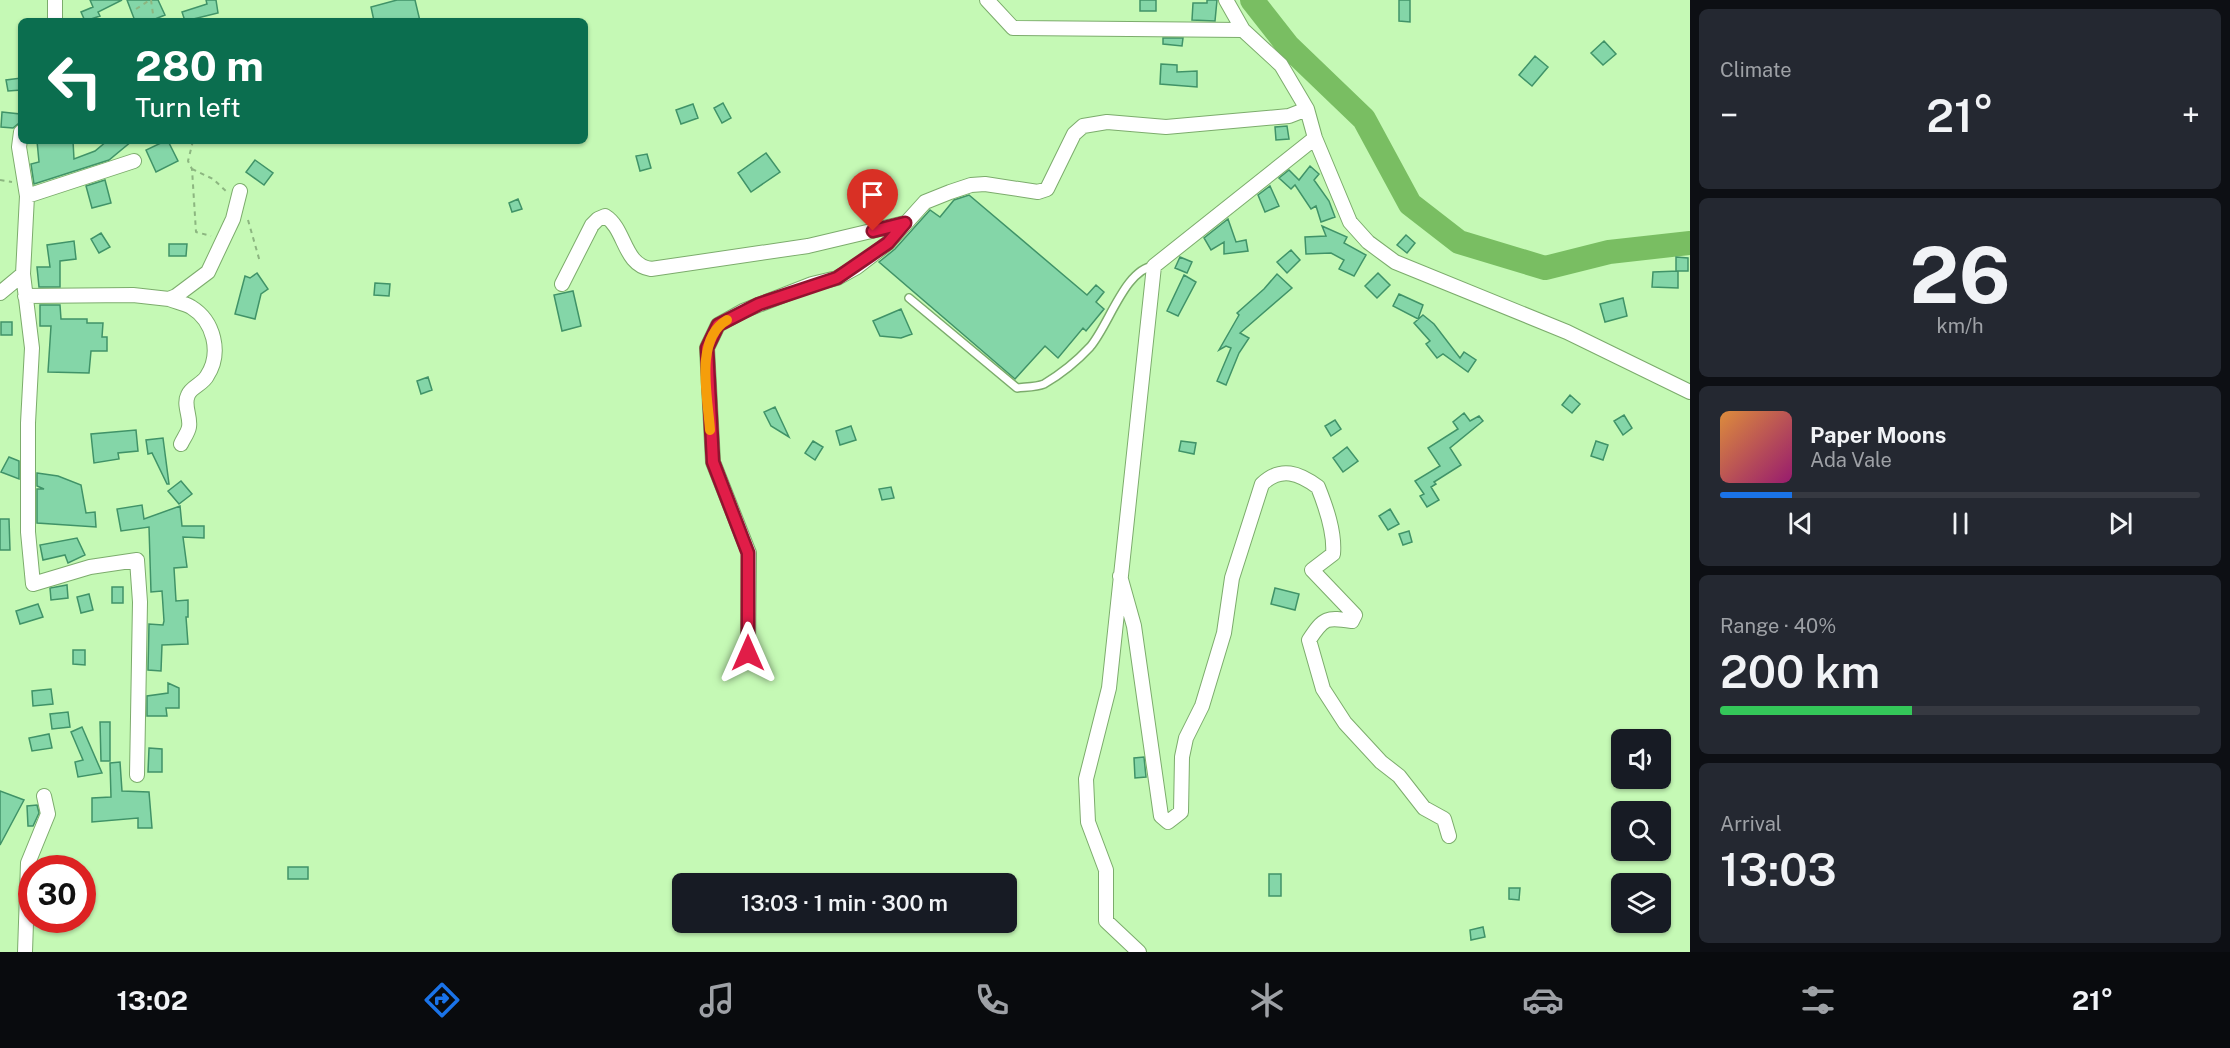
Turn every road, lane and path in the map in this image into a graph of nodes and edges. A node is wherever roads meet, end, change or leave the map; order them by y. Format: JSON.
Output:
{"nodes":[{"id":1,"x":55,"y":0,"type":"edge"},
{"id":2,"x":151,"y":0,"type":"edge"},
{"id":3,"x":987,"y":0,"type":"edge"},
{"id":4,"x":1226,"y":0,"type":"edge"},
{"id":5,"x":136,"y":9,"type":"dead end"},
{"id":6,"x":55,"y":18,"type":"edge"},
{"id":7,"x":154,"y":18,"type":"edge"},
{"id":8,"x":1243,"y":30,"type":"junction"},
{"id":9,"x":1307,"y":109,"type":"junction"},
{"id":10,"x":1315,"y":138,"type":"junction"},
{"id":11,"x":19,"y":144,"type":"edge"},
{"id":12,"x":192,"y":144,"type":"edge"},
{"id":13,"x":134,"y":161,"type":"dead end"},
{"id":14,"x":240,"y":191,"type":"dead end"},
{"id":15,"x":27,"y":196,"type":"junction"},
{"id":16,"x":905,"y":223,"type":"junction"},
{"id":17,"x":222,"y":238,"type":"junction"},
{"id":18,"x":1154,"y":266,"type":"junction"},
{"id":19,"x":23,"y":274,"type":"junction"},
{"id":20,"x":562,"y":284,"type":"dead end"},
{"id":21,"x":0,"y":293,"type":"edge"},
{"id":22,"x":25,"y":296,"type":"junction"},
{"id":23,"x":909,"y":298,"type":"dead end"},
{"id":24,"x":168,"y":299,"type":"junction"},
{"id":25,"x":1690,"y":392,"type":"edge"},
{"id":26,"x":181,"y":444,"type":"dead end"},
{"id":27,"x":1120,"y":576,"type":"junction"},
{"id":28,"x":748,"y":653,"type":"dead end"},
{"id":29,"x":137,"y":775,"type":"dead end"},
{"id":30,"x":44,"y":796,"type":"dead end"},
{"id":31,"x":1449,"y":836,"type":"dead end"},
{"id":32,"x":25,"y":952,"type":"edge"},
{"id":33,"x":1139,"y":952,"type":"edge"}],
"edges":[{"from":1,"to":6,"type":"street"},
{"from":2,"to":5,"type":"path"},
{"from":2,"to":7,"type":"path"},
{"from":3,"to":8,"type":"street"},
{"from":4,"to":8,"type":"street"},
{"from":8,"to":9,"type":"street"},
{"from":9,"to":10,"type":"street"},
{"from":9,"to":16,"type":"street"},
{"from":10,"to":18,"type":"street"},
{"from":10,"to":25,"type":"street"},
{"from":11,"to":15,"type":"street"},
{"from":12,"to":17,"type":"path"},
{"from":13,"to":15,"type":"street"},
{"from":14,"to":17,"type":"street"},
{"from":15,"to":19,"type":"street"},
{"from":16,"to":20,"type":"street"},
{"from":16,"to":28,"type":"street"},
{"from":17,"to":24,"type":"street"},
{"from":18,"to":23,"type":"lane"},
{"from":18,"to":27,"type":"street"},
{"from":19,"to":21,"type":"street"},
{"from":19,"to":22,"type":"street"},
{"from":22,"to":24,"type":"street"},
{"from":22,"to":29,"type":"street"},
{"from":24,"to":26,"type":"street"},
{"from":27,"to":31,"type":"street"},
{"from":27,"to":33,"type":"street"},
{"from":30,"to":32,"type":"street"}]}
